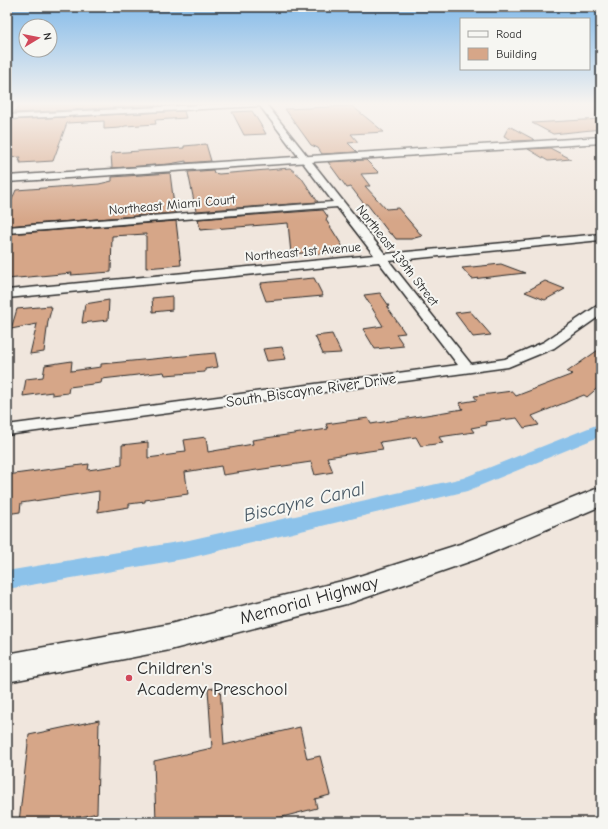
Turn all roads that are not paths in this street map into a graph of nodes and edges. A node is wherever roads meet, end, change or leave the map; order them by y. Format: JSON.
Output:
{"nodes":[{"id":1,"x":293,"y":143,"type":"edge"},
{"id":2,"x":559,"y":143,"type":"edge"},
{"id":3,"x":305,"y":159,"type":"junction"},
{"id":4,"x":7,"y":178,"type":"edge"},
{"id":5,"x":340,"y":204,"type":"junction"},
{"id":6,"x":7,"y":230,"type":"edge"},
{"id":7,"x":601,"y":236,"type":"edge"},
{"id":8,"x":382,"y":258,"type":"junction"},
{"id":9,"x":7,"y":294,"type":"edge"},
{"id":10,"x":601,"y":309,"type":"edge"},
{"id":11,"x":468,"y":370,"type":"junction"},
{"id":12,"x":7,"y":430,"type":"edge"},
{"id":13,"x":601,"y":496,"type":"edge"},
{"id":14,"x":7,"y":668,"type":"edge"}],
"edges":[{"from":1,"to":3,"type":"street","name":"Northeast 139th Street"},
{"from":2,"to":3,"type":"street"},
{"from":3,"to":4,"type":"street"},
{"from":3,"to":5,"type":"street","name":"Northeast 139th Street"},
{"from":5,"to":6,"type":"street","name":"Northeast Miami Court"},
{"from":5,"to":8,"type":"street","name":"Northeast 139th Street"},
{"from":7,"to":8,"type":"street","name":"Northeast 1st Avenue"},
{"from":8,"to":9,"type":"street","name":"Northeast 1st Avenue"},
{"from":8,"to":11,"type":"street","name":"Northeast 139th Street"},
{"from":10,"to":11,"type":"street","name":"South Biscayne River Drive"},
{"from":11,"to":12,"type":"street","name":"South Biscayne River Drive"},
{"from":13,"to":14,"type":"street","name":"Memorial Highway"}]}
